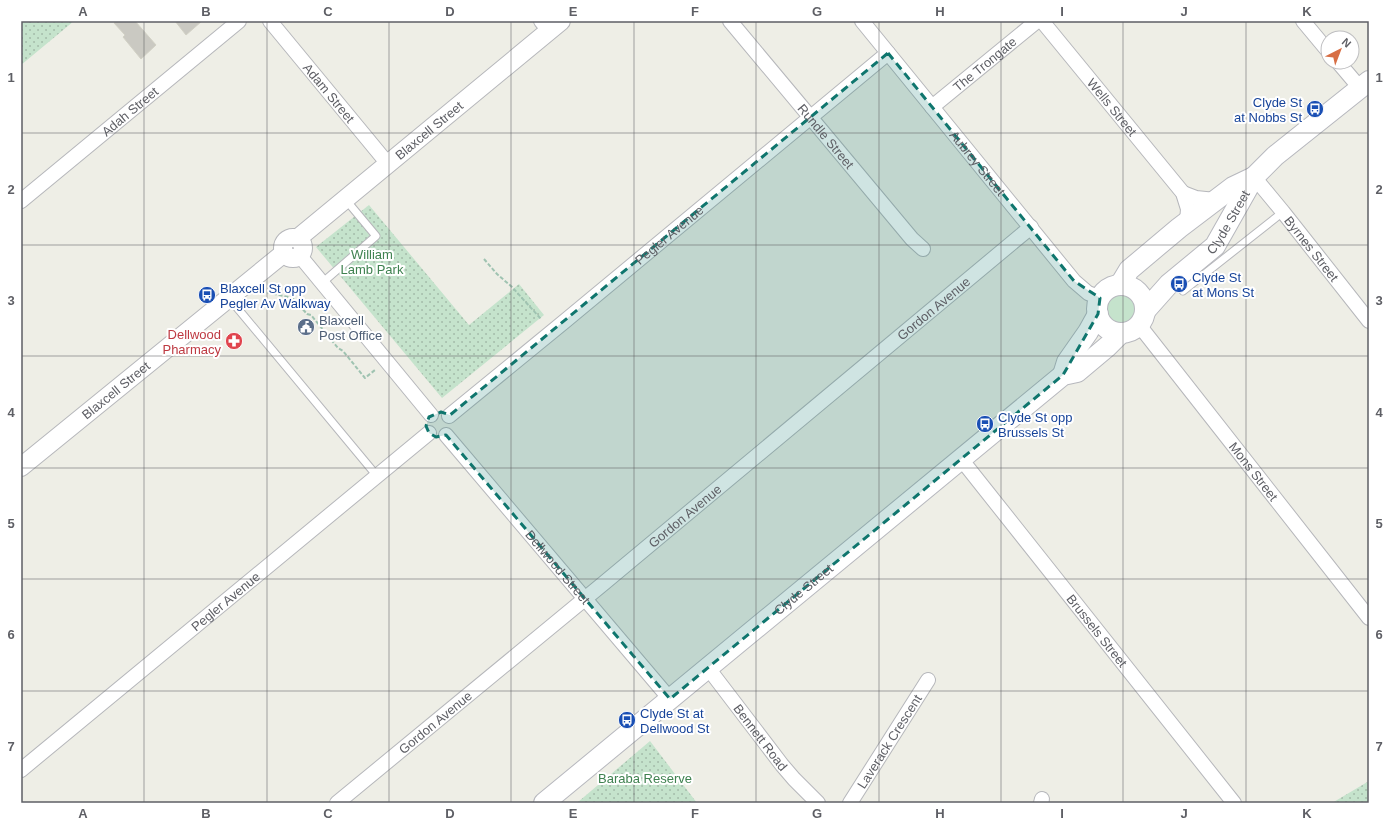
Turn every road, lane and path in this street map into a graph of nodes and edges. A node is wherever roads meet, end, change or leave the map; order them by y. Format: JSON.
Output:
{"nodes":[{"id":1,"x":239,"y":21,"type":"edge"},
{"id":2,"x":270,"y":21,"type":"edge"},
{"id":3,"x":730,"y":21,"type":"edge"},
{"id":4,"x":862,"y":21,"type":"edge"},
{"id":5,"x":1037,"y":21,"type":"edge"},
{"id":6,"x":1042,"y":21,"type":"edge"},
{"id":7,"x":1303,"y":21,"type":"edge"},
{"id":8,"x":550,"y":24,"type":"edge"},
{"id":9,"x":1320,"y":41,"type":"edge"},
{"id":10,"x":888,"y":53,"type":"junction"},
{"id":11,"x":1347,"y":70,"type":"edge"},
{"id":12,"x":1364,"y":85,"type":"edge"},
{"id":13,"x":932,"y":107,"type":"junction"},
{"id":14,"x":811,"y":117,"type":"junction"},
{"id":15,"x":388,"y":164,"type":"junction"},
{"id":16,"x":1254,"y":177,"type":"junction"},
{"id":17,"x":1183,"y":193,"type":"junction"},
{"id":18,"x":346,"y":200,"type":"junction"},
{"id":19,"x":1215,"y":200,"type":"junction"},
{"id":20,"x":21,"y":201,"type":"edge"},
{"id":21,"x":1284,"y":212,"type":"junction"},
{"id":22,"x":1187,"y":222,"type":"junction"},
{"id":23,"x":1031,"y":227,"type":"junction"},
{"id":24,"x":294,"y":249,"type":"junction"},
{"id":25,"x":923,"y":249,"type":"dead end"},
{"id":26,"x":484,"y":259,"type":"dead end"},
{"id":27,"x":322,"y":283,"type":"junction"},
{"id":28,"x":1120,"y":285,"type":"junction"},
{"id":29,"x":261,"y":291,"type":"dead end"},
{"id":30,"x":1183,"y":292,"type":"dead end"},
{"id":31,"x":229,"y":298,"type":"junction"},
{"id":32,"x":1099,"y":306,"type":"junction"},
{"id":33,"x":541,"y":319,"type":"dead end"},
{"id":34,"x":1369,"y":321,"type":"edge"},
{"id":35,"x":1135,"y":323,"type":"junction"},
{"id":36,"x":376,"y":370,"type":"dead end"},
{"id":37,"x":1062,"y":375,"type":"junction"},
{"id":38,"x":431,"y":415,"type":"junction"},
{"id":39,"x":449,"y":416,"type":"junction"},
{"id":40,"x":429,"y":433,"type":"junction"},
{"id":41,"x":446,"y":435,"type":"junction"},
{"id":42,"x":961,"y":459,"type":"junction"},
{"id":43,"x":21,"y":467,"type":"edge"},
{"id":44,"x":377,"y":476,"type":"junction"},
{"id":45,"x":585,"y":599,"type":"junction"},
{"id":46,"x":1369,"y":618,"type":"edge"},
{"id":47,"x":708,"y":668,"type":"junction"},
{"id":48,"x":928,"y":680,"type":"dead end"},
{"id":49,"x":670,"y":699,"type":"junction"},
{"id":50,"x":21,"y":770,"type":"edge"},
{"id":51,"x":338,"y":803,"type":"edge"},
{"id":52,"x":544,"y":803,"type":"edge"},
{"id":53,"x":818,"y":803,"type":"edge"},
{"id":54,"x":850,"y":803,"type":"edge"},
{"id":55,"x":1234,"y":803,"type":"edge"}],
"edges":[{"from":1,"to":20,"type":"street","name":"Adah Street"},
{"from":2,"to":15,"type":"street","name":"Adam Street"},
{"from":3,"to":14,"type":"street","name":"Rundle Street"},
{"from":4,"to":10,"type":"street","name":"Aubrey Street"},
{"from":5,"to":13,"type":"street","name":"The Trongate"},
{"from":6,"to":17,"type":"street","name":"Wells Street"},
{"from":7,"to":9,"type":"street"},
{"from":8,"to":15,"type":"street","name":"Blaxcell Street"},
{"from":10,"to":13,"type":"street","name":"Aubrey Street"},
{"from":10,"to":14,"type":"street","name":"Pegler Avenue"},
{"from":11,"to":12,"type":"street"},
{"from":12,"to":16,"type":"main road","name":"Clyde Street"},
{"from":13,"to":23,"type":"street","name":"Aubrey Street"},
{"from":14,"to":25,"type":"street","name":"Rundle Street"},
{"from":14,"to":39,"type":"street","name":"Pegler Avenue"},
{"from":15,"to":18,"type":"street","name":"Blaxcell Street"},
{"from":16,"to":19,"type":"main road","name":"Clyde Street"},
{"from":16,"to":21,"type":"street","name":"Byrnes Street"},
{"from":16,"to":35,"type":"main road","name":"Clyde Street"},
{"from":17,"to":19,"type":"street"},
{"from":17,"to":22,"type":"street","name":"Wells Street"},
{"from":18,"to":24,"type":"street","name":"Blaxcell Street"},
{"from":18,"to":27,"type":"lane"},
{"from":19,"to":22,"type":"main road","name":"Clyde Street"},
{"from":21,"to":30,"type":"lane"},
{"from":21,"to":34,"type":"street","name":"Byrnes Street"},
{"from":22,"to":28,"type":"main road","name":"Clyde Street"},
{"from":23,"to":32,"type":"street","name":"Aubrey Street"},
{"from":23,"to":45,"type":"street","name":"Gordon Avenue"},
{"from":24,"to":27,"type":"street"},
{"from":24,"to":31,"type":"street","name":"Blaxcell Street"},
{"from":26,"to":33,"type":"path"},
{"from":27,"to":38,"type":"street"},
{"from":28,"to":32,"type":"main road"},
{"from":28,"to":35,"type":"main road"},
{"from":29,"to":36,"type":"path"},
{"from":31,"to":43,"type":"street","name":"Blaxcell Street"},
{"from":31,"to":44,"type":"lane"},
{"from":32,"to":35,"type":"main road"},
{"from":32,"to":37,"type":"main road","name":"Clyde Street"},
{"from":35,"to":37,"type":"main road","name":"Clyde Street"},
{"from":35,"to":46,"type":"street","name":"Mons Street"},
{"from":37,"to":42,"type":"main road","name":"Clyde Street"},
{"from":38,"to":39,"type":"street"},
{"from":38,"to":40,"type":"street"},
{"from":39,"to":41,"type":"street"},
{"from":40,"to":41,"type":"street"},
{"from":40,"to":44,"type":"street","name":"Pegler Avenue"},
{"from":41,"to":45,"type":"street","name":"Dellwood Street"},
{"from":42,"to":47,"type":"main road","name":"Clyde Street"},
{"from":42,"to":55,"type":"street","name":"Brussels Street"},
{"from":44,"to":50,"type":"street","name":"Pegler Avenue"},
{"from":45,"to":49,"type":"street","name":"Dellwood Street"},
{"from":45,"to":51,"type":"street","name":"Gordon Avenue"},
{"from":47,"to":49,"type":"main road","name":"Clyde Street"},
{"from":47,"to":53,"type":"street","name":"Bennett Road"},
{"from":48,"to":54,"type":"street","name":"Laverack Crescent"},
{"from":49,"to":52,"type":"main road","name":"Clyde Street"}]}
